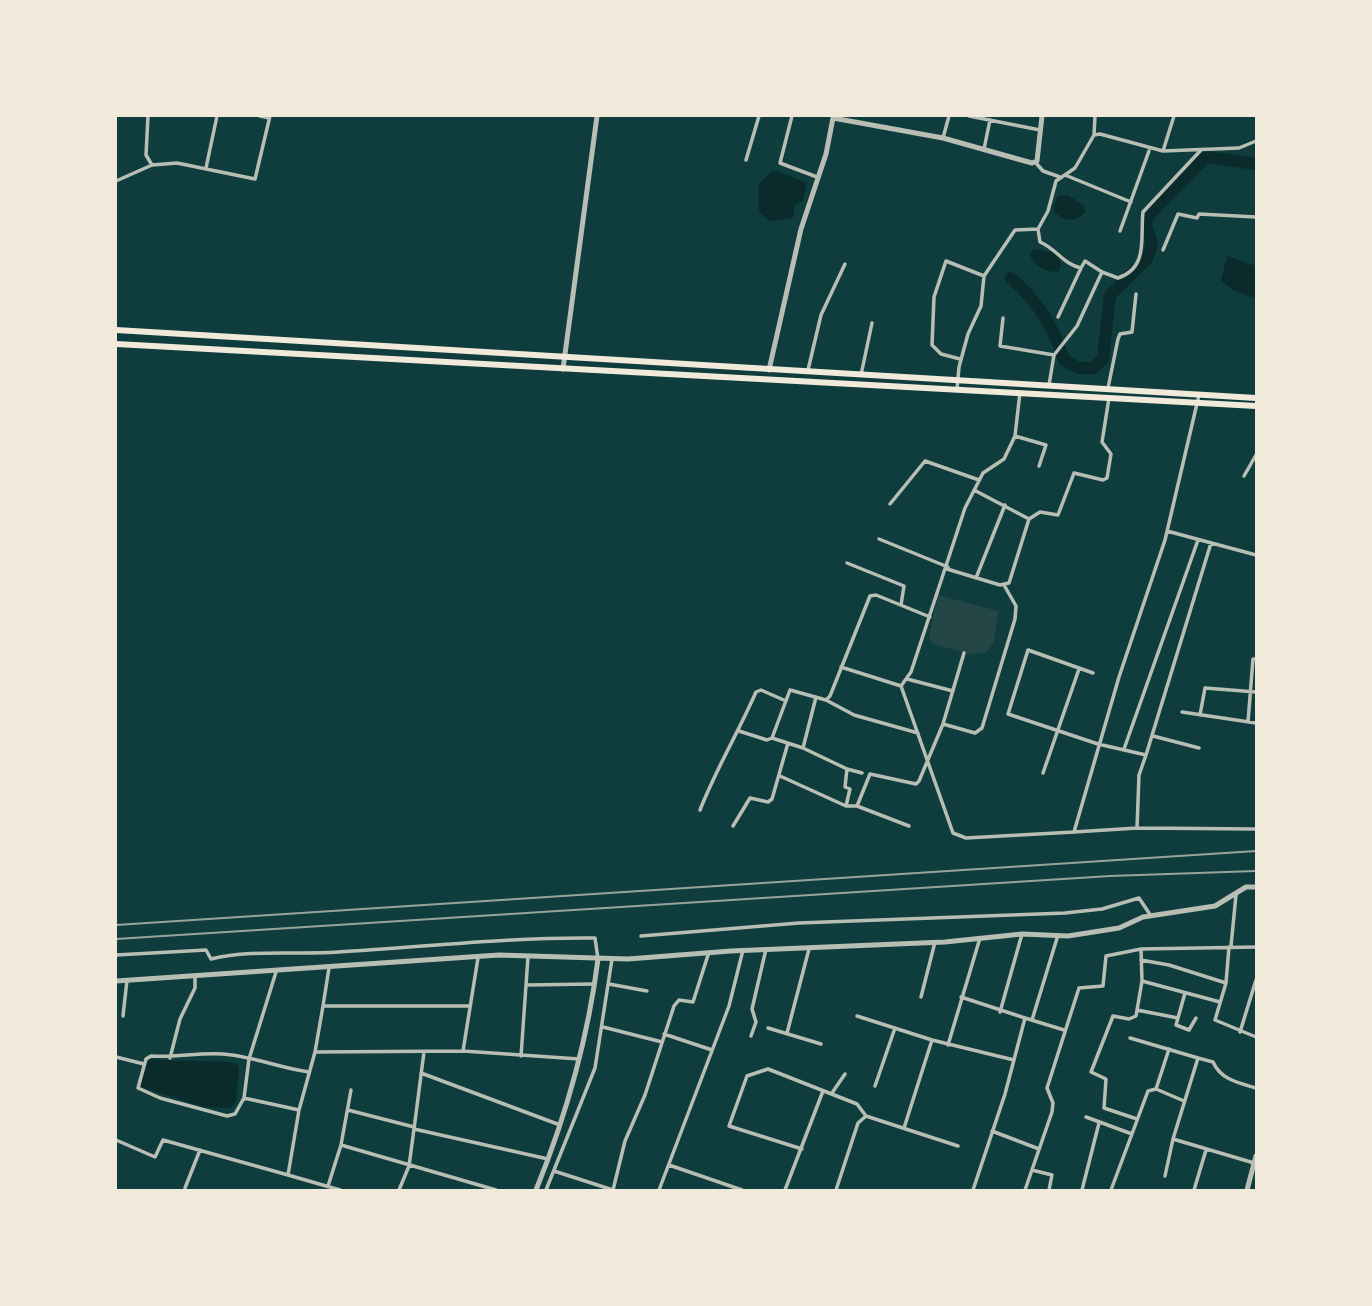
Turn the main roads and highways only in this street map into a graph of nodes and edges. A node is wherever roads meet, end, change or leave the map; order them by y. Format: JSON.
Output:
{"nodes":[{"id":1,"x":116,"y":330,"type":"edge"},
{"id":2,"x":116,"y":344,"type":"edge"},
{"id":3,"x":957,"y":385,"type":"junction"},
{"id":4,"x":1256,"y":398,"type":"edge"},
{"id":5,"x":1256,"y":406,"type":"edge"}],
"edges":[{"from":1,"to":3,"type":"main road"},
{"from":2,"to":3,"type":"main road"},
{"from":3,"to":4,"type":"main road"},
{"from":3,"to":5,"type":"main road"}]}
